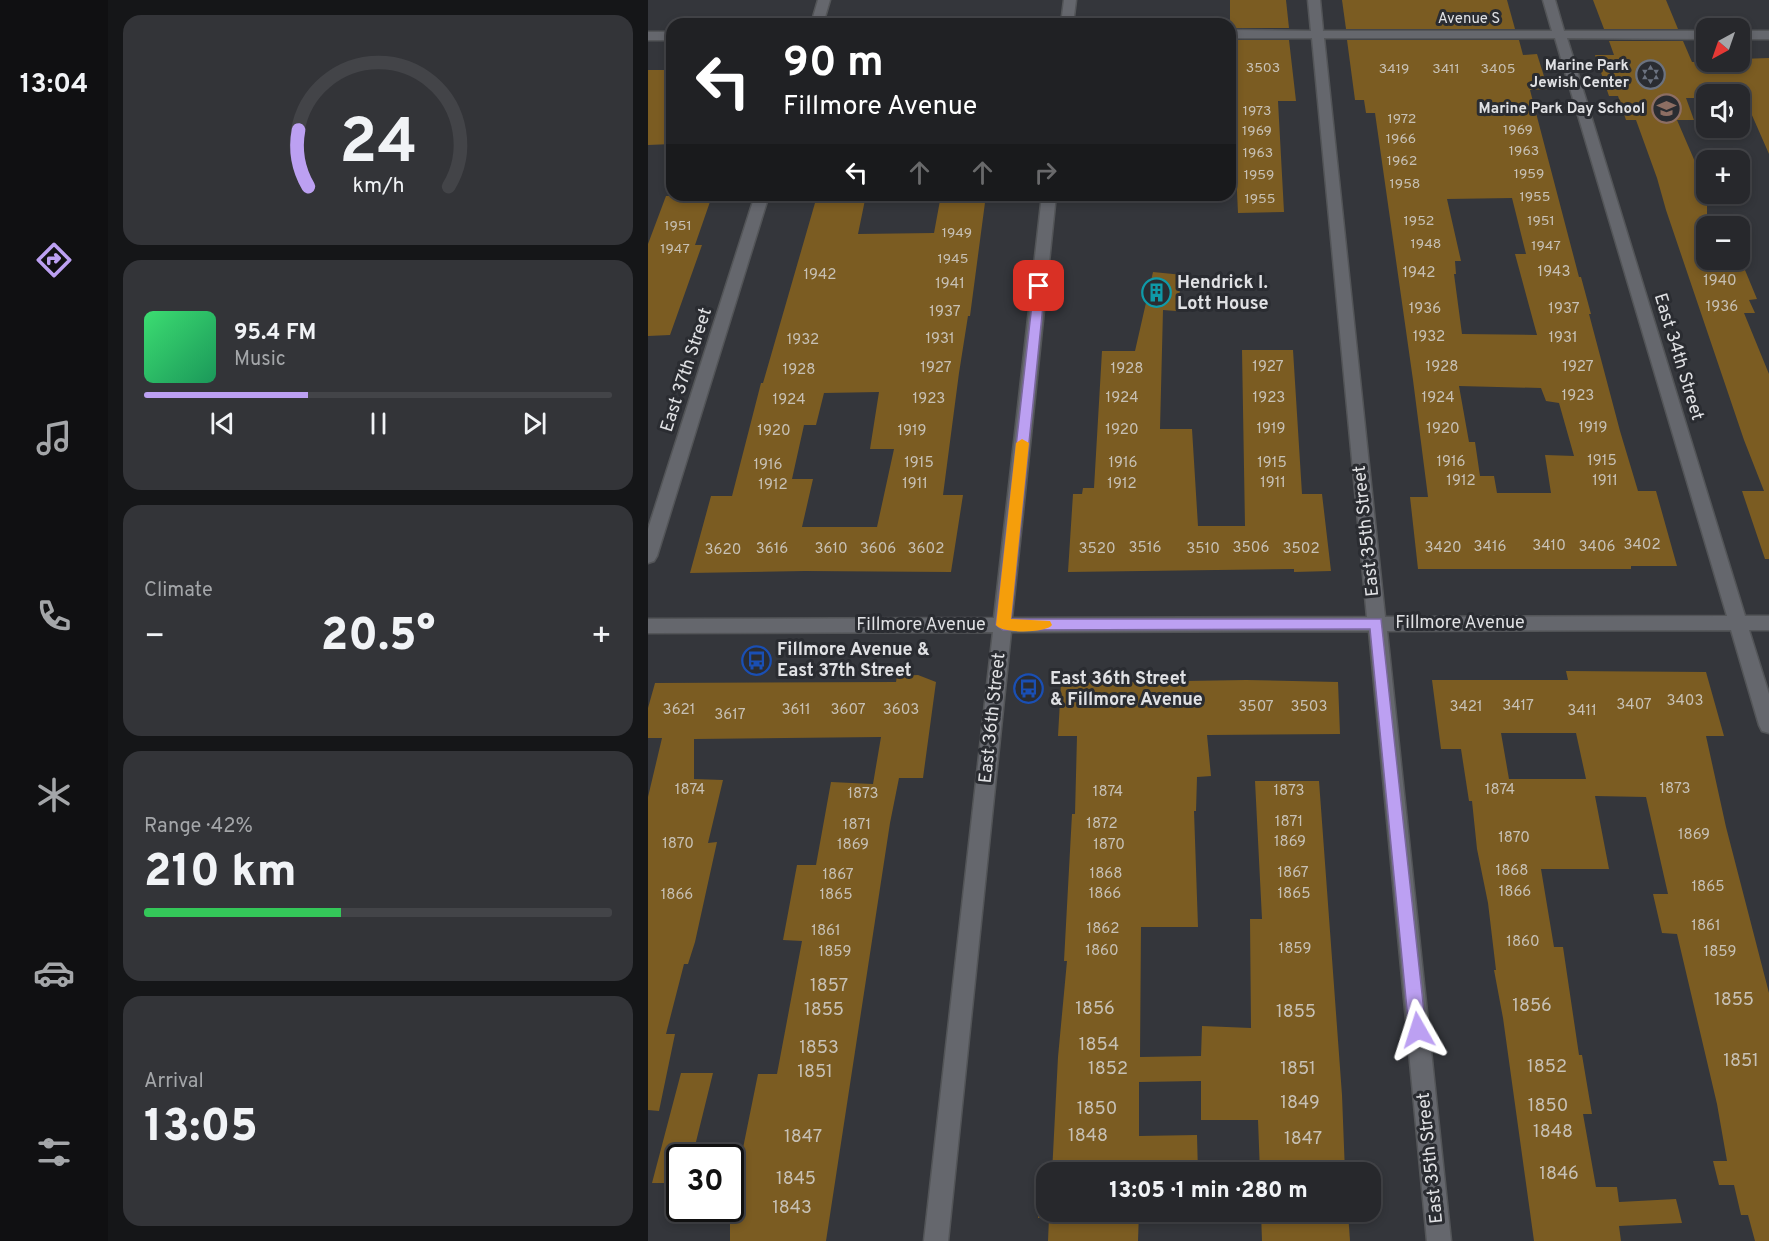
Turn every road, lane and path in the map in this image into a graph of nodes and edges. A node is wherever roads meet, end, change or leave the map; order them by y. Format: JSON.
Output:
{"nodes":[{"id":1,"x":824,"y":0,"type":"edge"},
{"id":2,"x":1070,"y":0,"type":"edge"},
{"id":3,"x":1314,"y":0,"type":"edge"},
{"id":4,"x":1549,"y":0,"type":"edge"},
{"id":5,"x":819,"y":18,"type":"edge"},
{"id":6,"x":1068,"y":18,"type":"edge"},
{"id":7,"x":1236,"y":34,"type":"edge"},
{"id":8,"x":1317,"y":34,"type":"junction"},
{"id":9,"x":1696,"y":35,"type":"edge"},
{"id":10,"x":1750,"y":35,"type":"edge"},
{"id":11,"x":1769,"y":35,"type":"edge"},
{"id":12,"x":648,"y":36,"type":"edge"},
{"id":13,"x":666,"y":36,"type":"edge"},
{"id":14,"x":1560,"y":36,"type":"junction"},
{"id":15,"x":760,"y":201,"type":"edge"},
{"id":16,"x":1048,"y":201,"type":"edge"},
{"id":17,"x":648,"y":556,"type":"edge"},
{"id":18,"x":1376,"y":623,"type":"junction"},
{"id":19,"x":1769,"y":623,"type":"edge"},
{"id":20,"x":1738,"y":624,"type":"junction"},
{"id":21,"x":1003,"y":625,"type":"junction"},
{"id":22,"x":648,"y":626,"type":"edge"},
{"id":23,"x":1769,"y":725,"type":"edge"},
{"id":24,"x":936,"y":1241,"type":"edge"},
{"id":25,"x":1439,"y":1241,"type":"edge"}],
"edges":[{"from":1,"to":5,"type":"street"},
{"from":2,"to":6,"type":"street"},
{"from":3,"to":8,"type":"street","name":"East 35th Street"},
{"from":4,"to":14,"type":"street","name":"East 34th Street"},
{"from":7,"to":8,"type":"street","name":"Avenue S"},
{"from":8,"to":14,"type":"street","name":"Avenue S"},
{"from":8,"to":18,"type":"street","name":"East 35th Street"},
{"from":9,"to":14,"type":"street","name":"Avenue S"},
{"from":10,"to":11,"type":"street"},
{"from":12,"to":13,"type":"street"},
{"from":14,"to":20,"type":"street","name":"East 34th Street"},
{"from":15,"to":17,"type":"street","name":"East 37th Street"},
{"from":16,"to":21,"type":"street","name":"East 36th Street"},
{"from":18,"to":20,"type":"street","name":"Fillmore Avenue"},
{"from":18,"to":21,"type":"street","name":"Fillmore Avenue"},
{"from":18,"to":25,"type":"street","name":"East 35th Street"},
{"from":19,"to":20,"type":"street","name":"Fillmore Avenue"},
{"from":20,"to":23,"type":"street","name":"East 34th Street"},
{"from":21,"to":22,"type":"street","name":"Fillmore Avenue"},
{"from":21,"to":24,"type":"street","name":"East 36th Street"}]}
